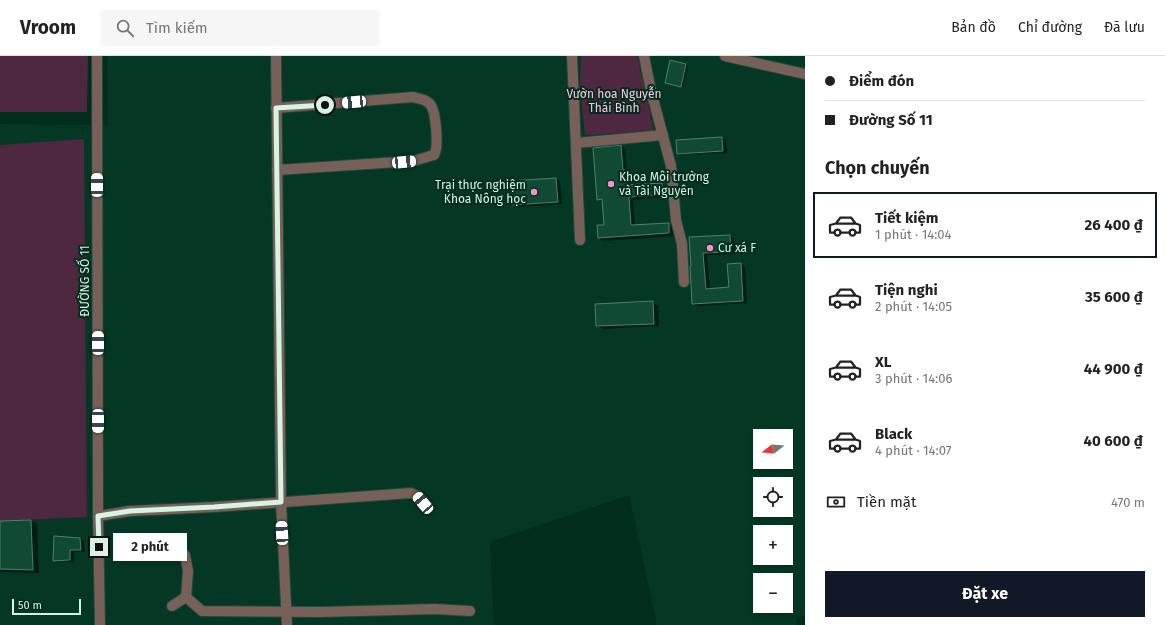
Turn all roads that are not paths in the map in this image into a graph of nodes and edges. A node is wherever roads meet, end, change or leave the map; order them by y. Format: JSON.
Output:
{"nodes":[{"id":1,"x":97,"y":56,"type":"edge"},
{"id":2,"x":276,"y":56,"type":"edge"},
{"id":3,"x":572,"y":56,"type":"edge"},
{"id":4,"x":644,"y":56,"type":"edge"},
{"id":5,"x":725,"y":56,"type":"edge"},
{"id":6,"x":805,"y":74,"type":"edge"},
{"id":7,"x":276,"y":108,"type":"junction"},
{"id":8,"x":663,"y":135,"type":"junction"},
{"id":9,"x":576,"y":143,"type":"junction"},
{"id":10,"x":277,"y":170,"type":"junction"},
{"id":11,"x":580,"y":240,"type":"dead end"},
{"id":12,"x":684,"y":282,"type":"dead end"},
{"id":13,"x":281,"y":502,"type":"junction"},
{"id":14,"x":423,"y":503,"type":"dead end"},
{"id":15,"x":98,"y":516,"type":"junction"},
{"id":16,"x":185,"y":556,"type":"dead end"},
{"id":17,"x":186,"y":597,"type":"junction"},
{"id":18,"x":172,"y":606,"type":"dead end"},
{"id":19,"x":470,"y":611,"type":"dead end"},
{"id":20,"x":286,"y":612,"type":"junction"},
{"id":21,"x":100,"y":625,"type":"edge"},
{"id":22,"x":287,"y":625,"type":"edge"}],
"edges":[{"from":1,"to":15,"type":"street","name":"ĐƯỜNG SỐ 11"},
{"from":2,"to":7,"type":"street"},
{"from":3,"to":9,"type":"street"},
{"from":4,"to":8,"type":"street"},
{"from":5,"to":6,"type":"street"},
{"from":7,"to":10,"type":"street"},
{"from":7,"to":10,"type":"street"},
{"from":8,"to":9,"type":"street"},
{"from":8,"to":12,"type":"street"},
{"from":9,"to":11,"type":"street"},
{"from":10,"to":13,"type":"street"},
{"from":13,"to":14,"type":"street"},
{"from":13,"to":15,"type":"street"},
{"from":13,"to":20,"type":"street"},
{"from":15,"to":21,"type":"street","name":"ĐƯỜNG SỐ 11"},
{"from":16,"to":17,"type":"street"},
{"from":17,"to":18,"type":"street"},
{"from":17,"to":20,"type":"street"},
{"from":19,"to":20,"type":"street"},
{"from":20,"to":22,"type":"street"}]}
